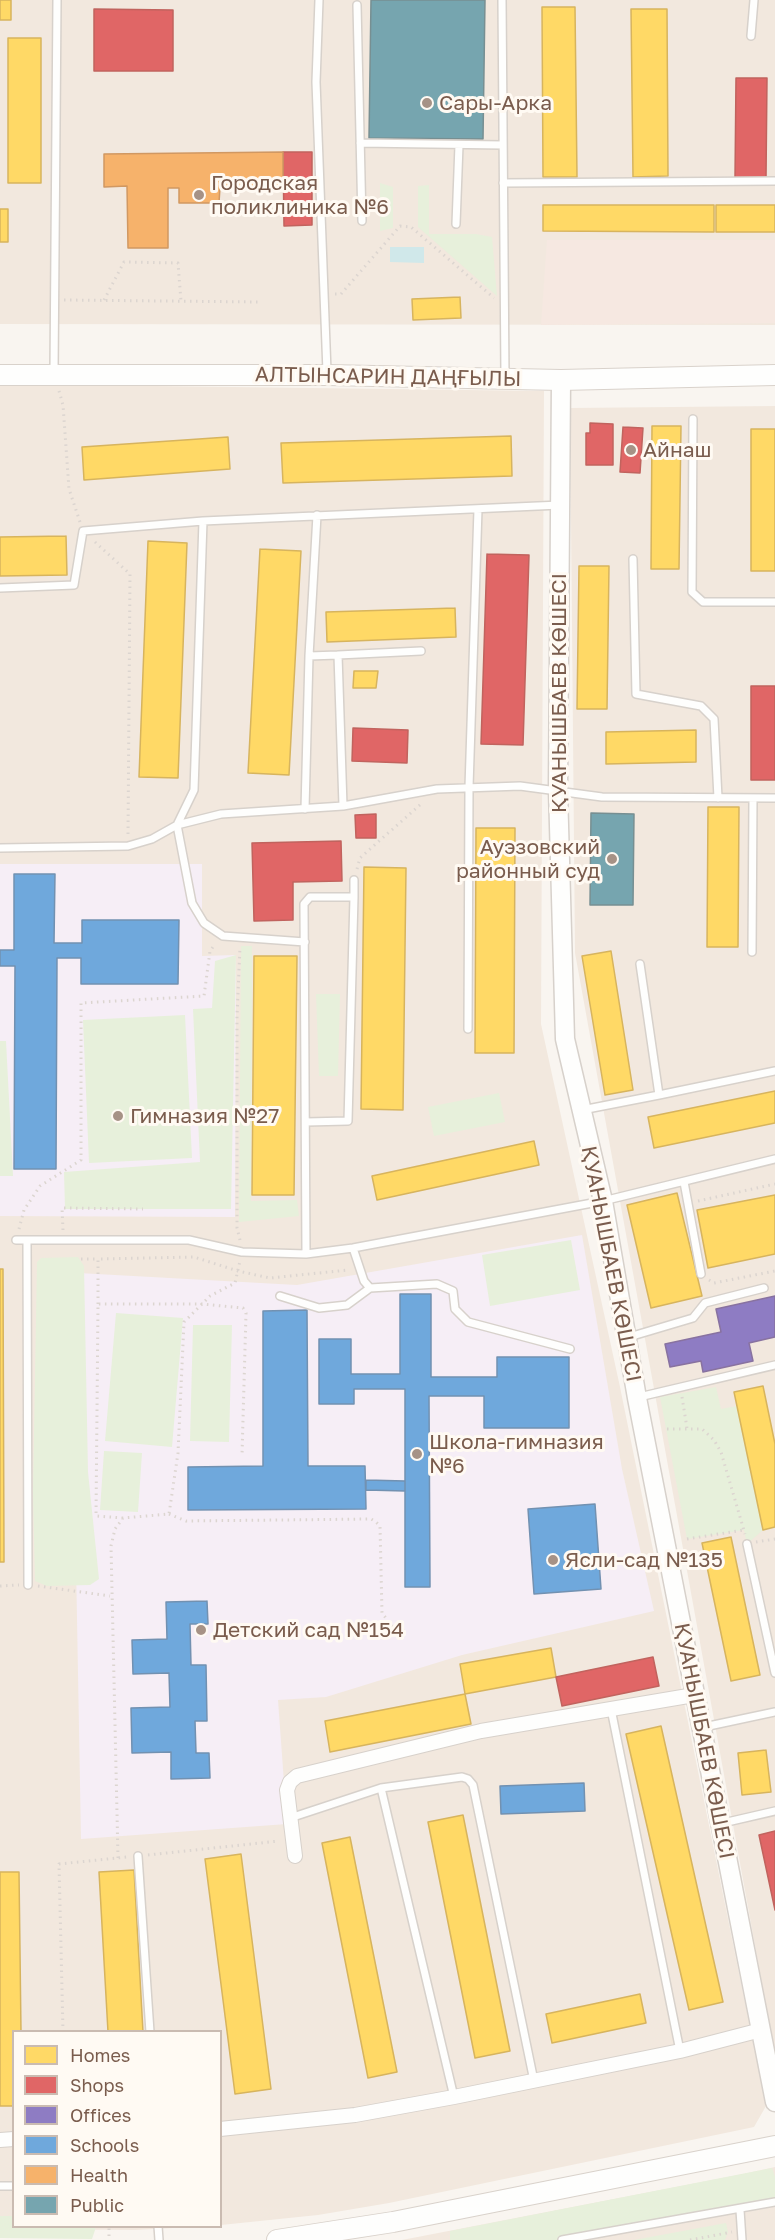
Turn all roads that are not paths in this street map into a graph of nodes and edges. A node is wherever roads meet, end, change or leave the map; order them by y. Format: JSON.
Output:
{"nodes":[{"id":1,"x":57,"y":0,"type":"edge"},
{"id":2,"x":319,"y":0,"type":"edge"},
{"id":3,"x":502,"y":0,"type":"edge"},
{"id":4,"x":754,"y":0,"type":"edge"},
{"id":5,"x":357,"y":5,"type":"dead end"},
{"id":6,"x":752,"y":36,"type":"dead end"},
{"id":7,"x":360,"y":143,"type":"junction"},
{"id":8,"x":459,"y":145,"type":"junction"},
{"id":9,"x":503,"y":145,"type":"junction"},
{"id":10,"x":775,"y":181,"type":"edge"},
{"id":11,"x":503,"y":183,"type":"junction"},
{"id":12,"x":362,"y":221,"type":"dead end"},
{"id":13,"x":456,"y":224,"type":"dead end"},
{"id":14,"x":0,"y":375,"type":"edge"},
{"id":15,"x":328,"y":375,"type":"junction"},
{"id":16,"x":775,"y":375,"type":"edge"},
{"id":17,"x":54,"y":376,"type":"junction"},
{"id":18,"x":505,"y":377,"type":"junction"},
{"id":19,"x":561,"y":380,"type":"junction"},
{"id":20,"x":693,"y":418,"type":"dead end"},
{"id":21,"x":560,"y":505,"type":"junction"},
{"id":22,"x":478,"y":508,"type":"junction"},
{"id":23,"x":317,"y":515,"type":"junction"},
{"id":24,"x":203,"y":521,"type":"junction"},
{"id":25,"x":633,"y":559,"type":"dead end"},
{"id":26,"x":0,"y":588,"type":"edge"},
{"id":27,"x":775,"y":602,"type":"edge"},
{"id":28,"x":421,"y":651,"type":"dead end"},
{"id":29,"x":338,"y":655,"type":"junction"},
{"id":30,"x":309,"y":656,"type":"junction"},
{"id":31,"x":470,"y":788,"type":"junction"},
{"id":32,"x":558,"y":790,"type":"junction"},
{"id":33,"x":718,"y":798,"type":"junction"},
{"id":34,"x":753,"y":798,"type":"junction"},
{"id":35,"x":775,"y":798,"type":"edge"},
{"id":36,"x":342,"y":806,"type":"junction"},
{"id":37,"x":305,"y":809,"type":"junction"},
{"id":38,"x":177,"y":825,"type":"junction"},
{"id":39,"x":0,"y":848,"type":"edge"},
{"id":40,"x":354,"y":880,"type":"road end"},
{"id":41,"x":354,"y":897,"type":"junction"},
{"id":42,"x":305,"y":942,"type":"junction"},
{"id":43,"x":752,"y":952,"type":"dead end"},
{"id":44,"x":640,"y":964,"type":"dead end"},
{"id":45,"x":468,"y":1029,"type":"dead end"},
{"id":46,"x":775,"y":1071,"type":"edge"},
{"id":47,"x":659,"y":1095,"type":"junction"},
{"id":48,"x":579,"y":1110,"type":"junction"},
{"id":49,"x":306,"y":1122,"type":"junction"},
{"id":50,"x":775,"y":1159,"type":"edge"},
{"id":51,"x":684,"y":1182,"type":"junction"},
{"id":52,"x":603,"y":1201,"type":"junction"},
{"id":53,"x":16,"y":1240,"type":"road end"},
{"id":54,"x":27,"y":1240,"type":"junction"},
{"id":55,"x":353,"y":1248,"type":"junction"},
{"id":56,"x":306,"y":1254,"type":"junction"},
{"id":57,"x":701,"y":1274,"type":"road end"},
{"id":58,"x":370,"y":1288,"type":"junction"},
{"id":59,"x":764,"y":1288,"type":"dead end"},
{"id":60,"x":280,"y":1296,"type":"dead end"},
{"id":61,"x":626,"y":1337,"type":"junction"},
{"id":62,"x":570,"y":1349,"type":"dead end"},
{"id":63,"x":775,"y":1367,"type":"edge"},
{"id":64,"x":637,"y":1398,"type":"junction"},
{"id":65,"x":747,"y":1544,"type":"road end"},
{"id":66,"x":28,"y":1585,"type":"road end"},
{"id":67,"x":775,"y":1673,"type":"edge"},
{"id":68,"x":694,"y":1695,"type":"junction"},
{"id":69,"x":611,"y":1709,"type":"junction"},
{"id":70,"x":775,"y":1712,"type":"edge"},
{"id":71,"x":701,"y":1728,"type":"junction"},
{"id":72,"x":381,"y":1788,"type":"junction"},
{"id":73,"x":775,"y":1811,"type":"edge"},
{"id":74,"x":290,"y":1818,"type":"junction"},
{"id":75,"x":720,"y":1824,"type":"junction"},
{"id":76,"x":138,"y":1856,"type":"road end"},
{"id":77,"x":295,"y":1856,"type":"dead end"},
{"id":78,"x":150,"y":2030,"type":"edge"},
{"id":79,"x":761,"y":2030,"type":"junction"},
{"id":80,"x":680,"y":2051,"type":"junction"},
{"id":81,"x":534,"y":2081,"type":"junction"},
{"id":82,"x":454,"y":2097,"type":"junction"},
{"id":83,"x":775,"y":2102,"type":"edge"},
{"id":84,"x":222,"y":2129,"type":"edge"},
{"id":85,"x":775,"y":2146,"type":"edge"},
{"id":86,"x":775,"y":2202,"type":"edge"},
{"id":87,"x":740,"y":2210,"type":"junction"},
{"id":88,"x":306,"y":2239,"type":"edge"},
{"id":89,"x":277,"y":2240,"type":"edge"},
{"id":90,"x":562,"y":2240,"type":"edge"},
{"id":91,"x":742,"y":2240,"type":"edge"}],
"edges":[{"from":1,"to":17,"type":"lane"},
{"from":2,"to":15,"type":"lane"},
{"from":3,"to":9,"type":"lane"},
{"from":4,"to":6,"type":"lane"},
{"from":5,"to":7,"type":"lane"},
{"from":7,"to":8,"type":"lane"},
{"from":7,"to":12,"type":"lane"},
{"from":8,"to":9,"type":"lane"},
{"from":8,"to":13,"type":"lane"},
{"from":9,"to":11,"type":"lane"},
{"from":10,"to":11,"type":"lane"},
{"from":11,"to":18,"type":"lane"},
{"from":14,"to":17,"type":"main road","name":"АЛТЫНСАРИН ДАҢҒЫЛЫ"},
{"from":15,"to":17,"type":"main road","name":"АЛТЫНСАРИН ДАҢҒЫЛЫ"},
{"from":15,"to":18,"type":"main road","name":"АЛТЫНСАРИН ДАҢҒЫЛЫ"},
{"from":16,"to":19,"type":"main road","name":"АЛТЫНСАРИН ДАҢҒЫЛЫ"},
{"from":18,"to":19,"type":"main road","name":"АЛТЫНСАРИН ДАҢҒЫЛЫ"},
{"from":19,"to":21,"type":"street","name":"ҚУАНЫШБАЕВ КӨШЕСІ"},
{"from":20,"to":27,"type":"lane"},
{"from":21,"to":22,"type":"lane"},
{"from":21,"to":32,"type":"street","name":"ҚУАНЫШБАЕВ КӨШЕСІ"},
{"from":22,"to":23,"type":"lane"},
{"from":22,"to":31,"type":"lane"},
{"from":23,"to":24,"type":"lane"},
{"from":23,"to":30,"type":"lane"},
{"from":24,"to":26,"type":"lane"},
{"from":24,"to":38,"type":"lane"},
{"from":25,"to":33,"type":"lane"},
{"from":28,"to":29,"type":"lane"},
{"from":29,"to":30,"type":"lane"},
{"from":29,"to":36,"type":"lane"},
{"from":30,"to":37,"type":"lane"},
{"from":31,"to":32,"type":"lane"},
{"from":31,"to":36,"type":"lane"},
{"from":31,"to":45,"type":"lane"},
{"from":32,"to":33,"type":"lane"},
{"from":32,"to":48,"type":"street","name":"ҚУАНЫШБАЕВ КӨШЕСІ"},
{"from":33,"to":34,"type":"lane"},
{"from":34,"to":35,"type":"lane"},
{"from":34,"to":43,"type":"lane"},
{"from":36,"to":37,"type":"lane"},
{"from":37,"to":38,"type":"lane"},
{"from":38,"to":39,"type":"lane"},
{"from":38,"to":42,"type":"lane"},
{"from":40,"to":41,"type":"lane"},
{"from":41,"to":42,"type":"lane"},
{"from":41,"to":49,"type":"lane"},
{"from":42,"to":49,"type":"lane"},
{"from":44,"to":47,"type":"lane"},
{"from":46,"to":47,"type":"lane"},
{"from":47,"to":48,"type":"lane"},
{"from":48,"to":52,"type":"street","name":"ҚУАНЫШБАЕВ КӨШЕСІ"},
{"from":49,"to":56,"type":"lane"},
{"from":50,"to":51,"type":"lane"},
{"from":51,"to":52,"type":"lane"},
{"from":51,"to":57,"type":"lane"},
{"from":52,"to":55,"type":"lane"},
{"from":52,"to":61,"type":"street","name":"ҚУАНЫШБАЕВ КӨШЕСІ"},
{"from":53,"to":54,"type":"lane"},
{"from":54,"to":56,"type":"lane"},
{"from":54,"to":66,"type":"lane"},
{"from":55,"to":56,"type":"lane"},
{"from":55,"to":58,"type":"lane"},
{"from":58,"to":60,"type":"lane"},
{"from":58,"to":62,"type":"lane"},
{"from":59,"to":61,"type":"lane"},
{"from":61,"to":64,"type":"street","name":"ҚУАНЫШБАЕВ КӨШЕСІ"},
{"from":63,"to":64,"type":"lane"},
{"from":64,"to":68,"type":"street","name":"ҚУАНЫШБАЕВ КӨШЕСІ"},
{"from":65,"to":67,"type":"lane"},
{"from":68,"to":69,"type":"street"},
{"from":68,"to":71,"type":"street","name":"ҚУАНЫШБАЕВ КӨШЕСІ"},
{"from":69,"to":74,"type":"street"},
{"from":69,"to":80,"type":"lane"},
{"from":70,"to":71,"type":"lane"},
{"from":71,"to":75,"type":"street","name":"ҚУАНЫШБАЕВ КӨШЕСІ"},
{"from":72,"to":74,"type":"lane"},
{"from":72,"to":81,"type":"lane"},
{"from":72,"to":82,"type":"lane"},
{"from":73,"to":75,"type":"lane"},
{"from":74,"to":77,"type":"street"},
{"from":75,"to":79,"type":"street","name":"ҚУАНЫШБАЕВ КӨШЕСІ"},
{"from":76,"to":78,"type":"lane"},
{"from":79,"to":80,"type":"street"},
{"from":79,"to":83,"type":"street","name":"ҚУАНЫШБАЕВ КӨШЕСІ"},
{"from":80,"to":81,"type":"street"},
{"from":81,"to":82,"type":"street"},
{"from":82,"to":84,"type":"street"},
{"from":85,"to":88,"type":"main road"},
{"from":86,"to":87,"type":"lane"},
{"from":87,"to":90,"type":"lane"},
{"from":87,"to":91,"type":"lane"},
{"from":88,"to":89,"type":"main road"}]}
